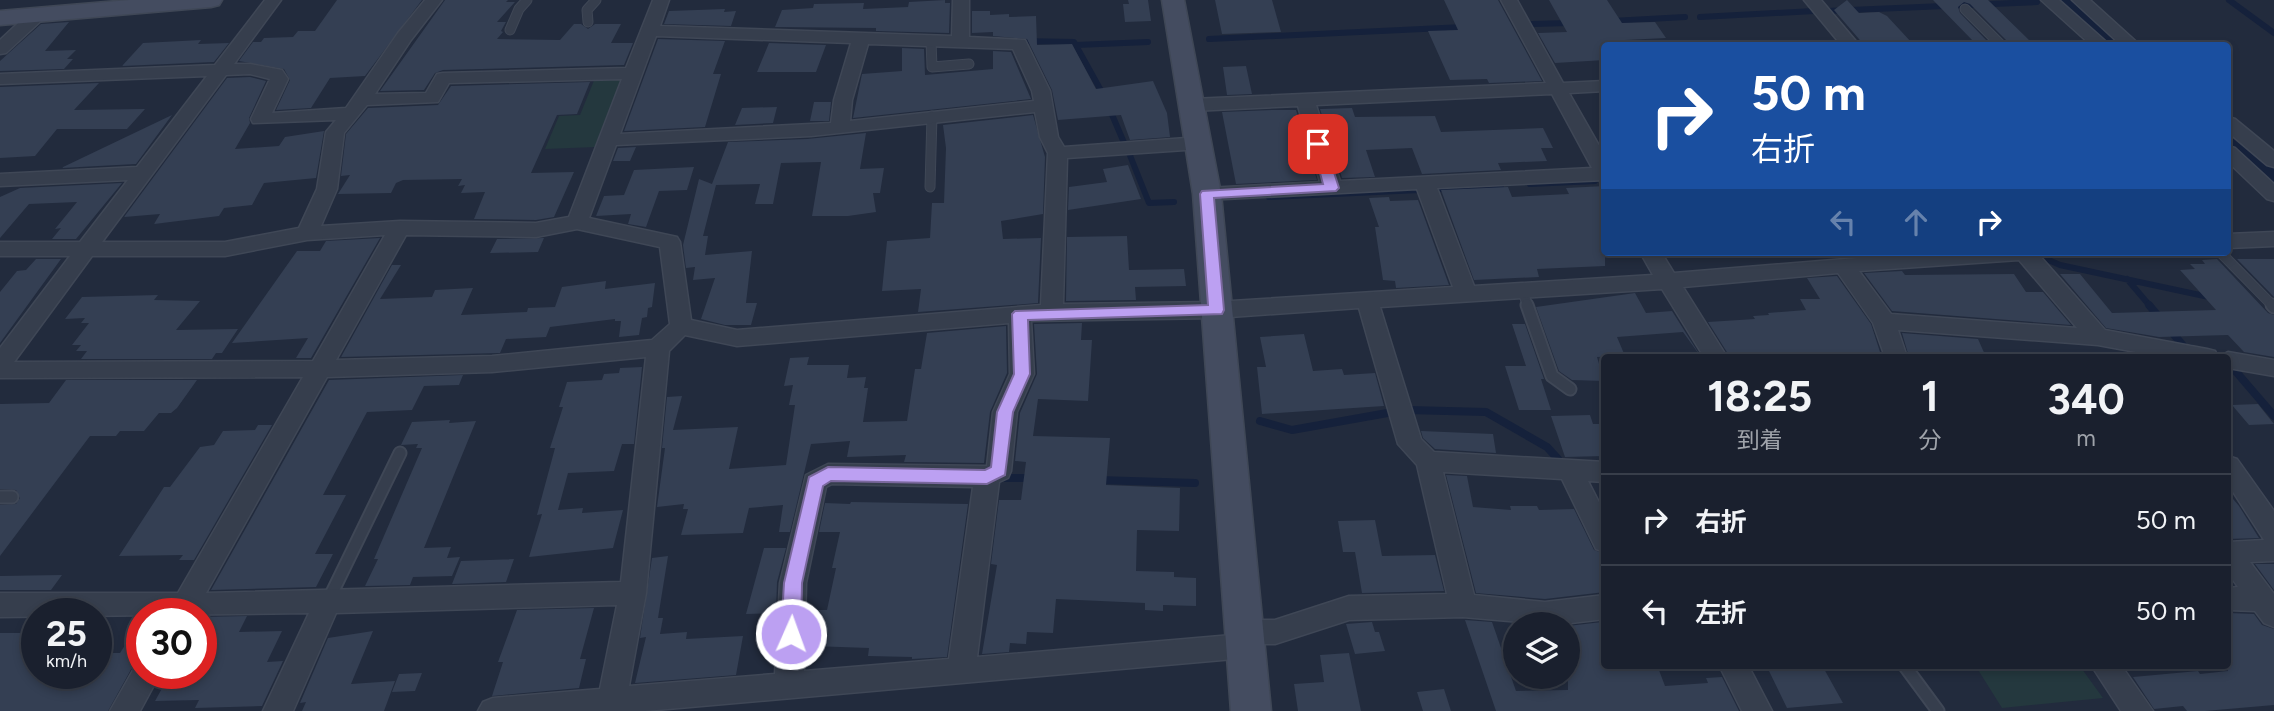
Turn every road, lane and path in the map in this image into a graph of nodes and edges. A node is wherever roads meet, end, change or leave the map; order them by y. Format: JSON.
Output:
{"nodes":[{"id":1,"x":211,"y":0,"type":"edge"},
{"id":2,"x":273,"y":0,"type":"edge"},
{"id":3,"x":434,"y":0,"type":"edge"},
{"id":4,"x":527,"y":0,"type":"edge"},
{"id":5,"x":596,"y":0,"type":"edge"},
{"id":6,"x":661,"y":0,"type":"edge"},
{"id":7,"x":961,"y":0,"type":"edge"},
{"id":8,"x":1173,"y":0,"type":"edge"},
{"id":9,"x":1509,"y":0,"type":"edge"},
{"id":10,"x":1812,"y":0,"type":"edge"},
{"id":11,"x":2049,"y":0,"type":"edge"},
{"id":12,"x":2080,"y":0,"type":"edge"},
{"id":13,"x":1965,"y":9,"type":"dead end"},
{"id":14,"x":35,"y":15,"type":"junction"},
{"id":15,"x":0,"y":18,"type":"edge"},
{"id":16,"x":589,"y":22,"type":"dead end"},
{"id":17,"x":510,"y":30,"type":"dead end"},
{"id":18,"x":649,"y":31,"type":"junction"},
{"id":19,"x":861,"y":38,"type":"junction"},
{"id":20,"x":932,"y":41,"type":"junction"},
{"id":21,"x":960,"y":42,"type":"junction"},
{"id":22,"x":1849,"y":42,"type":"edge"},
{"id":23,"x":1998,"y":42,"type":"edge"},
{"id":24,"x":2098,"y":42,"type":"edge"},
{"id":25,"x":2128,"y":42,"type":"edge"},
{"id":26,"x":0,"y":49,"type":"edge"},
{"id":27,"x":969,"y":64,"type":"dead end"},
{"id":28,"x":220,"y":70,"type":"junction"},
{"id":29,"x":633,"y":73,"type":"junction"},
{"id":30,"x":0,"y":79,"type":"edge"},
{"id":31,"x":1601,"y":86,"type":"edge"},
{"id":32,"x":1557,"y":88,"type":"junction"},
{"id":33,"x":1305,"y":100,"type":"junction"},
{"id":34,"x":1192,"y":105,"type":"junction"},
{"id":35,"x":1043,"y":106,"type":"junction"},
{"id":36,"x":357,"y":107,"type":"junction"},
{"id":37,"x":932,"y":116,"type":"junction"},
{"id":38,"x":2231,"y":125,"type":"edge"},
{"id":39,"x":840,"y":127,"type":"junction"},
{"id":40,"x":608,"y":140,"type":"junction"},
{"id":41,"x":1200,"y":143,"type":"junction"},
{"id":42,"x":1058,"y":153,"type":"junction"},
{"id":43,"x":2231,"y":155,"type":"edge"},
{"id":44,"x":2274,"y":161,"type":"edge"},
{"id":45,"x":1601,"y":167,"type":"edge"},
{"id":46,"x":144,"y":173,"type":"junction"},
{"id":47,"x":1601,"y":174,"type":"edge"},
{"id":48,"x":0,"y":180,"type":"edge"},
{"id":49,"x":1424,"y":183,"type":"junction"},
{"id":50,"x":930,"y":187,"type":"dead end"},
{"id":51,"x":1332,"y":188,"type":"junction"},
{"id":52,"x":1207,"y":194,"type":"junction"},
{"id":53,"x":2274,"y":195,"type":"edge"},
{"id":54,"x":577,"y":222,"type":"junction"},
{"id":55,"x":400,"y":228,"type":"junction"},
{"id":56,"x":307,"y":233,"type":"junction"},
{"id":57,"x":2274,"y":239,"type":"edge"},
{"id":58,"x":2231,"y":241,"type":"edge"},
{"id":59,"x":0,"y":249,"type":"edge"},
{"id":60,"x":86,"y":251,"type":"junction"},
{"id":61,"x":1652,"y":256,"type":"edge"},
{"id":62,"x":1983,"y":256,"type":"edge"},
{"id":63,"x":2031,"y":256,"type":"edge"},
{"id":64,"x":2224,"y":256,"type":"edge"},
{"id":65,"x":1844,"y":265,"type":"junction"},
{"id":66,"x":1667,"y":281,"type":"junction"},
{"id":67,"x":1522,"y":290,"type":"junction"},
{"id":68,"x":1466,"y":294,"type":"junction"},
{"id":69,"x":1367,"y":300,"type":"junction"},
{"id":70,"x":2274,"y":307,"type":"edge"},
{"id":71,"x":1216,"y":310,"type":"junction"},
{"id":72,"x":1052,"y":312,"type":"junction"},
{"id":73,"x":1020,"y":314,"type":"junction"},
{"id":74,"x":1884,"y":321,"type":"junction"},
{"id":75,"x":681,"y":326,"type":"junction"},
{"id":76,"x":2098,"y":337,"type":"junction"},
{"id":77,"x":658,"y":348,"type":"junction"},
{"id":78,"x":2135,"y":351,"type":"edge"},
{"id":79,"x":1714,"y":354,"type":"edge"},
{"id":80,"x":1895,"y":354,"type":"edge"},
{"id":81,"x":2171,"y":354,"type":"edge"},
{"id":82,"x":2231,"y":361,"type":"edge"},
{"id":83,"x":0,"y":364,"type":"edge"},
{"id":84,"x":2274,"y":368,"type":"edge"},
{"id":85,"x":318,"y":369,"type":"junction"},
{"id":86,"x":0,"y":370,"type":"edge"},
{"id":87,"x":1570,"y":389,"type":"dead end"},
{"id":88,"x":400,"y":453,"type":"dead end"},
{"id":89,"x":1429,"y":461,"type":"junction"},
{"id":90,"x":1570,"y":469,"type":"junction"},
{"id":91,"x":2231,"y":470,"type":"edge"},
{"id":92,"x":1601,"y":472,"type":"edge"},
{"id":93,"x":987,"y":477,"type":"junction"},
{"id":94,"x":1601,"y":533,"type":"edge"},
{"id":95,"x":2274,"y":533,"type":"edge"},
{"id":96,"x":2274,"y":550,"type":"edge"},
{"id":97,"x":2231,"y":553,"type":"edge"},
{"id":98,"x":2231,"y":557,"type":"edge"},
{"id":99,"x":633,"y":593,"type":"junction"},
{"id":100,"x":189,"y":598,"type":"edge"},
{"id":101,"x":2231,"y":600,"type":"edge"},
{"id":102,"x":328,"y":601,"type":"junction"},
{"id":103,"x":0,"y":605,"type":"edge"},
{"id":104,"x":1462,"y":605,"type":"junction"},
{"id":105,"x":1601,"y":607,"type":"edge"},
{"id":106,"x":2267,"y":607,"type":"edge"},
{"id":107,"x":126,"y":608,"type":"edge"},
{"id":108,"x":217,"y":608,"type":"edge"},
{"id":109,"x":1245,"y":639,"type":"junction"},
{"id":110,"x":1735,"y":669,"type":"edge"},
{"id":111,"x":1907,"y":669,"type":"edge"},
{"id":112,"x":2108,"y":669,"type":"edge"},
{"id":113,"x":961,"y":671,"type":"junction"},
{"id":114,"x":789,"y":685,"type":"junction"},
{"id":115,"x":137,"y":689,"type":"edge"},
{"id":116,"x":611,"y":706,"type":"edge"},
{"id":117,"x":125,"y":711,"type":"edge"},
{"id":118,"x":278,"y":711,"type":"edge"},
{"id":119,"x":493,"y":711,"type":"edge"},
{"id":120,"x":1251,"y":711,"type":"edge"},
{"id":121,"x":1757,"y":711,"type":"edge"},
{"id":122,"x":1938,"y":711,"type":"edge"},
{"id":123,"x":2138,"y":711,"type":"edge"}],
"edges":[{"from":1,"to":14,"type":"street"},
{"from":2,"to":28,"type":"street"},
{"from":3,"to":36,"type":"street"},
{"from":4,"to":17,"type":"lane"},
{"from":5,"to":16,"type":"lane"},
{"from":6,"to":18,"type":"street"},
{"from":7,"to":21,"type":"street"},
{"from":8,"to":34,"type":"street"},
{"from":9,"to":32,"type":"street"},
{"from":10,"to":22,"type":"street"},
{"from":11,"to":24,"type":"street"},
{"from":12,"to":25,"type":"street"},
{"from":13,"to":23,"type":"lane"},
{"from":14,"to":15,"type":"street"},
{"from":14,"to":26,"type":"street"},
{"from":18,"to":19,"type":"street"},
{"from":18,"to":29,"type":"street"},
{"from":19,"to":20,"type":"street"},
{"from":19,"to":39,"type":"street"},
{"from":20,"to":21,"type":"street"},
{"from":20,"to":27,"type":"lane"},
{"from":21,"to":35,"type":"street"},
{"from":28,"to":30,"type":"street"},
{"from":28,"to":36,"type":"street"},
{"from":28,"to":46,"type":"street"},
{"from":29,"to":36,"type":"street"},
{"from":29,"to":40,"type":"street"},
{"from":31,"to":32,"type":"street"},
{"from":32,"to":33,"type":"street"},
{"from":32,"to":45,"type":"street"},
{"from":33,"to":34,"type":"street"},
{"from":33,"to":51,"type":"street"},
{"from":34,"to":41,"type":"street"},
{"from":35,"to":37,"type":"street"},
{"from":35,"to":42,"type":"street"},
{"from":36,"to":56,"type":"street"},
{"from":37,"to":39,"type":"street"},
{"from":37,"to":50,"type":"lane"},
{"from":38,"to":44,"type":"street"},
{"from":39,"to":40,"type":"street"},
{"from":40,"to":54,"type":"street"},
{"from":41,"to":42,"type":"street"},
{"from":41,"to":52,"type":"street"},
{"from":42,"to":72,"type":"street"},
{"from":43,"to":53,"type":"street"},
{"from":46,"to":48,"type":"street"},
{"from":46,"to":60,"type":"street"},
{"from":47,"to":49,"type":"street"},
{"from":49,"to":51,"type":"street"},
{"from":49,"to":68,"type":"street"},
{"from":51,"to":52,"type":"street"},
{"from":52,"to":71,"type":"street"},
{"from":54,"to":55,"type":"street"},
{"from":54,"to":75,"type":"street"},
{"from":55,"to":56,"type":"street"},
{"from":55,"to":85,"type":"street"},
{"from":56,"to":60,"type":"street"},
{"from":57,"to":58,"type":"street"},
{"from":59,"to":60,"type":"street"},
{"from":60,"to":83,"type":"street"},
{"from":61,"to":66,"type":"street"},
{"from":62,"to":65,"type":"street"},
{"from":63,"to":76,"type":"street"},
{"from":64,"to":70,"type":"lane"},
{"from":65,"to":66,"type":"street"},
{"from":65,"to":74,"type":"street"},
{"from":66,"to":67,"type":"street"},
{"from":66,"to":79,"type":"street"},
{"from":67,"to":68,"type":"street"},
{"from":67,"to":87,"type":"lane"},
{"from":68,"to":69,"type":"street"},
{"from":69,"to":71,"type":"street"},
{"from":69,"to":89,"type":"street"},
{"from":71,"to":72,"type":"street"},
{"from":71,"to":109,"type":"street"},
{"from":72,"to":73,"type":"street"},
{"from":73,"to":75,"type":"street"},
{"from":73,"to":93,"type":"street"},
{"from":74,"to":76,"type":"street"},
{"from":74,"to":80,"type":"street"},
{"from":75,"to":77,"type":"street"},
{"from":76,"to":78,"type":"street"},
{"from":77,"to":85,"type":"street"},
{"from":77,"to":99,"type":"street"},
{"from":78,"to":81,"type":"street"},
{"from":82,"to":84,"type":"street"},
{"from":85,"to":86,"type":"street"},
{"from":85,"to":100,"type":"street"},
{"from":88,"to":102,"type":"lane"},
{"from":89,"to":90,"type":"street"},
{"from":89,"to":104,"type":"street"},
{"from":90,"to":92,"type":"street"},
{"from":90,"to":94,"type":"street"},
{"from":91,"to":95,"type":"street"},
{"from":93,"to":113,"type":"street"},
{"from":93,"to":114,"type":"street"},
{"from":96,"to":97,"type":"street"},
{"from":98,"to":106,"type":"street"},
{"from":99,"to":102,"type":"street"},
{"from":99,"to":116,"type":"street"},
{"from":101,"to":106,"type":"street"},
{"from":102,"to":108,"type":"street"},
{"from":102,"to":118,"type":"street"},
{"from":103,"to":107,"type":"street"},
{"from":104,"to":105,"type":"street"},
{"from":104,"to":109,"type":"street"},
{"from":109,"to":113,"type":"street"},
{"from":109,"to":120,"type":"street"},
{"from":110,"to":121,"type":"street"},
{"from":111,"to":122,"type":"lane"},
{"from":112,"to":123,"type":"street"},
{"from":113,"to":114,"type":"street"},
{"from":114,"to":116,"type":"street"},
{"from":115,"to":117,"type":"street"},
{"from":116,"to":119,"type":"street"}]}
